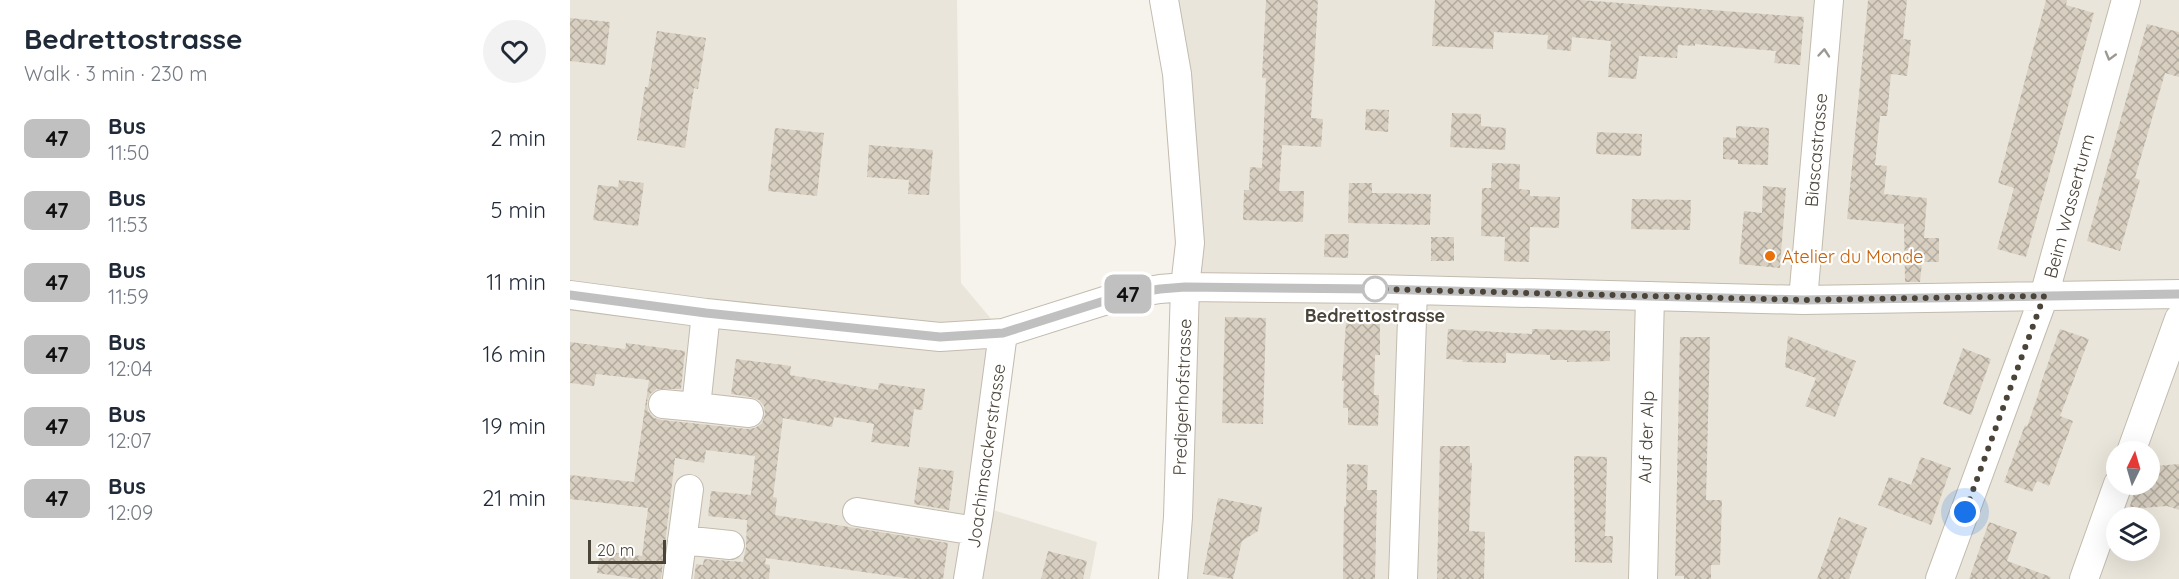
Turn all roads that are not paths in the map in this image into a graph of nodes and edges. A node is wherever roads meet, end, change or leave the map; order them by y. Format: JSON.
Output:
{"nodes":[{"id":1,"x":1164,"y":0,"type":"edge"},
{"id":2,"x":1829,"y":0,"type":"edge"},
{"id":3,"x":2126,"y":0,"type":"edge"},
{"id":4,"x":1185,"y":287,"type":"junction"},
{"id":5,"x":1413,"y":290,"type":"junction"},
{"id":6,"x":2179,"y":294,"type":"edge"},
{"id":7,"x":570,"y":295,"type":"edge"},
{"id":8,"x":1650,"y":296,"type":"junction"},
{"id":9,"x":2044,"y":296,"type":"junction"},
{"id":10,"x":1803,"y":300,"type":"junction"},
{"id":11,"x":706,"y":313,"type":"junction"},
{"id":12,"x":2179,"y":319,"type":"edge"},
{"id":13,"x":1003,"y":333,"type":"junction"},
{"id":14,"x":663,"y":404,"type":"dead end"},
{"id":15,"x":696,"y":407,"type":"junction"},
{"id":16,"x":749,"y":413,"type":"dead end"},
{"id":17,"x":2134,"y":441,"type":"edge"},
{"id":18,"x":689,"y":489,"type":"dead end"},
{"id":19,"x":2114,"y":495,"type":"edge"},
{"id":20,"x":857,"y":512,"type":"dead end"},
{"id":21,"x":976,"y":531,"type":"junction"},
{"id":22,"x":682,"y":540,"type":"junction"},
{"id":23,"x":730,"y":545,"type":"dead end"},
{"id":24,"x":677,"y":579,"type":"edge"},
{"id":25,"x":968,"y":579,"type":"edge"},
{"id":26,"x":1173,"y":579,"type":"edge"},
{"id":27,"x":1403,"y":579,"type":"edge"},
{"id":28,"x":1643,"y":579,"type":"edge"},
{"id":29,"x":1940,"y":579,"type":"edge"},
{"id":30,"x":2084,"y":579,"type":"edge"}],
"edges":[{"from":1,"to":4,"type":"street","name":"Predigerhofstrasse"},
{"from":10,"to":2,"type":"street","name":"Biascastrasse","one_way":true},
{"from":3,"to":9,"type":"street","name":"Beim Wasserturm","one_way":true},
{"from":4,"to":5,"type":"street"},
{"from":4,"to":13,"type":"street"},
{"from":4,"to":26,"type":"street","name":"Predigerhofstrasse"},
{"from":5,"to":8,"type":"street"},
{"from":5,"to":27,"type":"street"},
{"from":6,"to":9,"type":"street"},
{"from":7,"to":11,"type":"street"},
{"from":8,"to":10,"type":"street"},
{"from":8,"to":28,"type":"street","name":"Auf der Alp"},
{"from":9,"to":10,"type":"street"},
{"from":9,"to":29,"type":"street","name":"Beim Wasserturm"},
{"from":11,"to":13,"type":"street"},
{"from":11,"to":15,"type":"street"},
{"from":12,"to":17,"type":"street"},
{"from":13,"to":21,"type":"street","name":"Joachimsackerstrasse"},
{"from":14,"to":15,"type":"street"},
{"from":15,"to":16,"type":"street"},
{"from":18,"to":22,"type":"street"},
{"from":19,"to":30,"type":"street"},
{"from":20,"to":21,"type":"street"},
{"from":21,"to":25,"type":"street","name":"Joachimsackerstrasse"},
{"from":22,"to":23,"type":"street"},
{"from":22,"to":24,"type":"street"}]}
